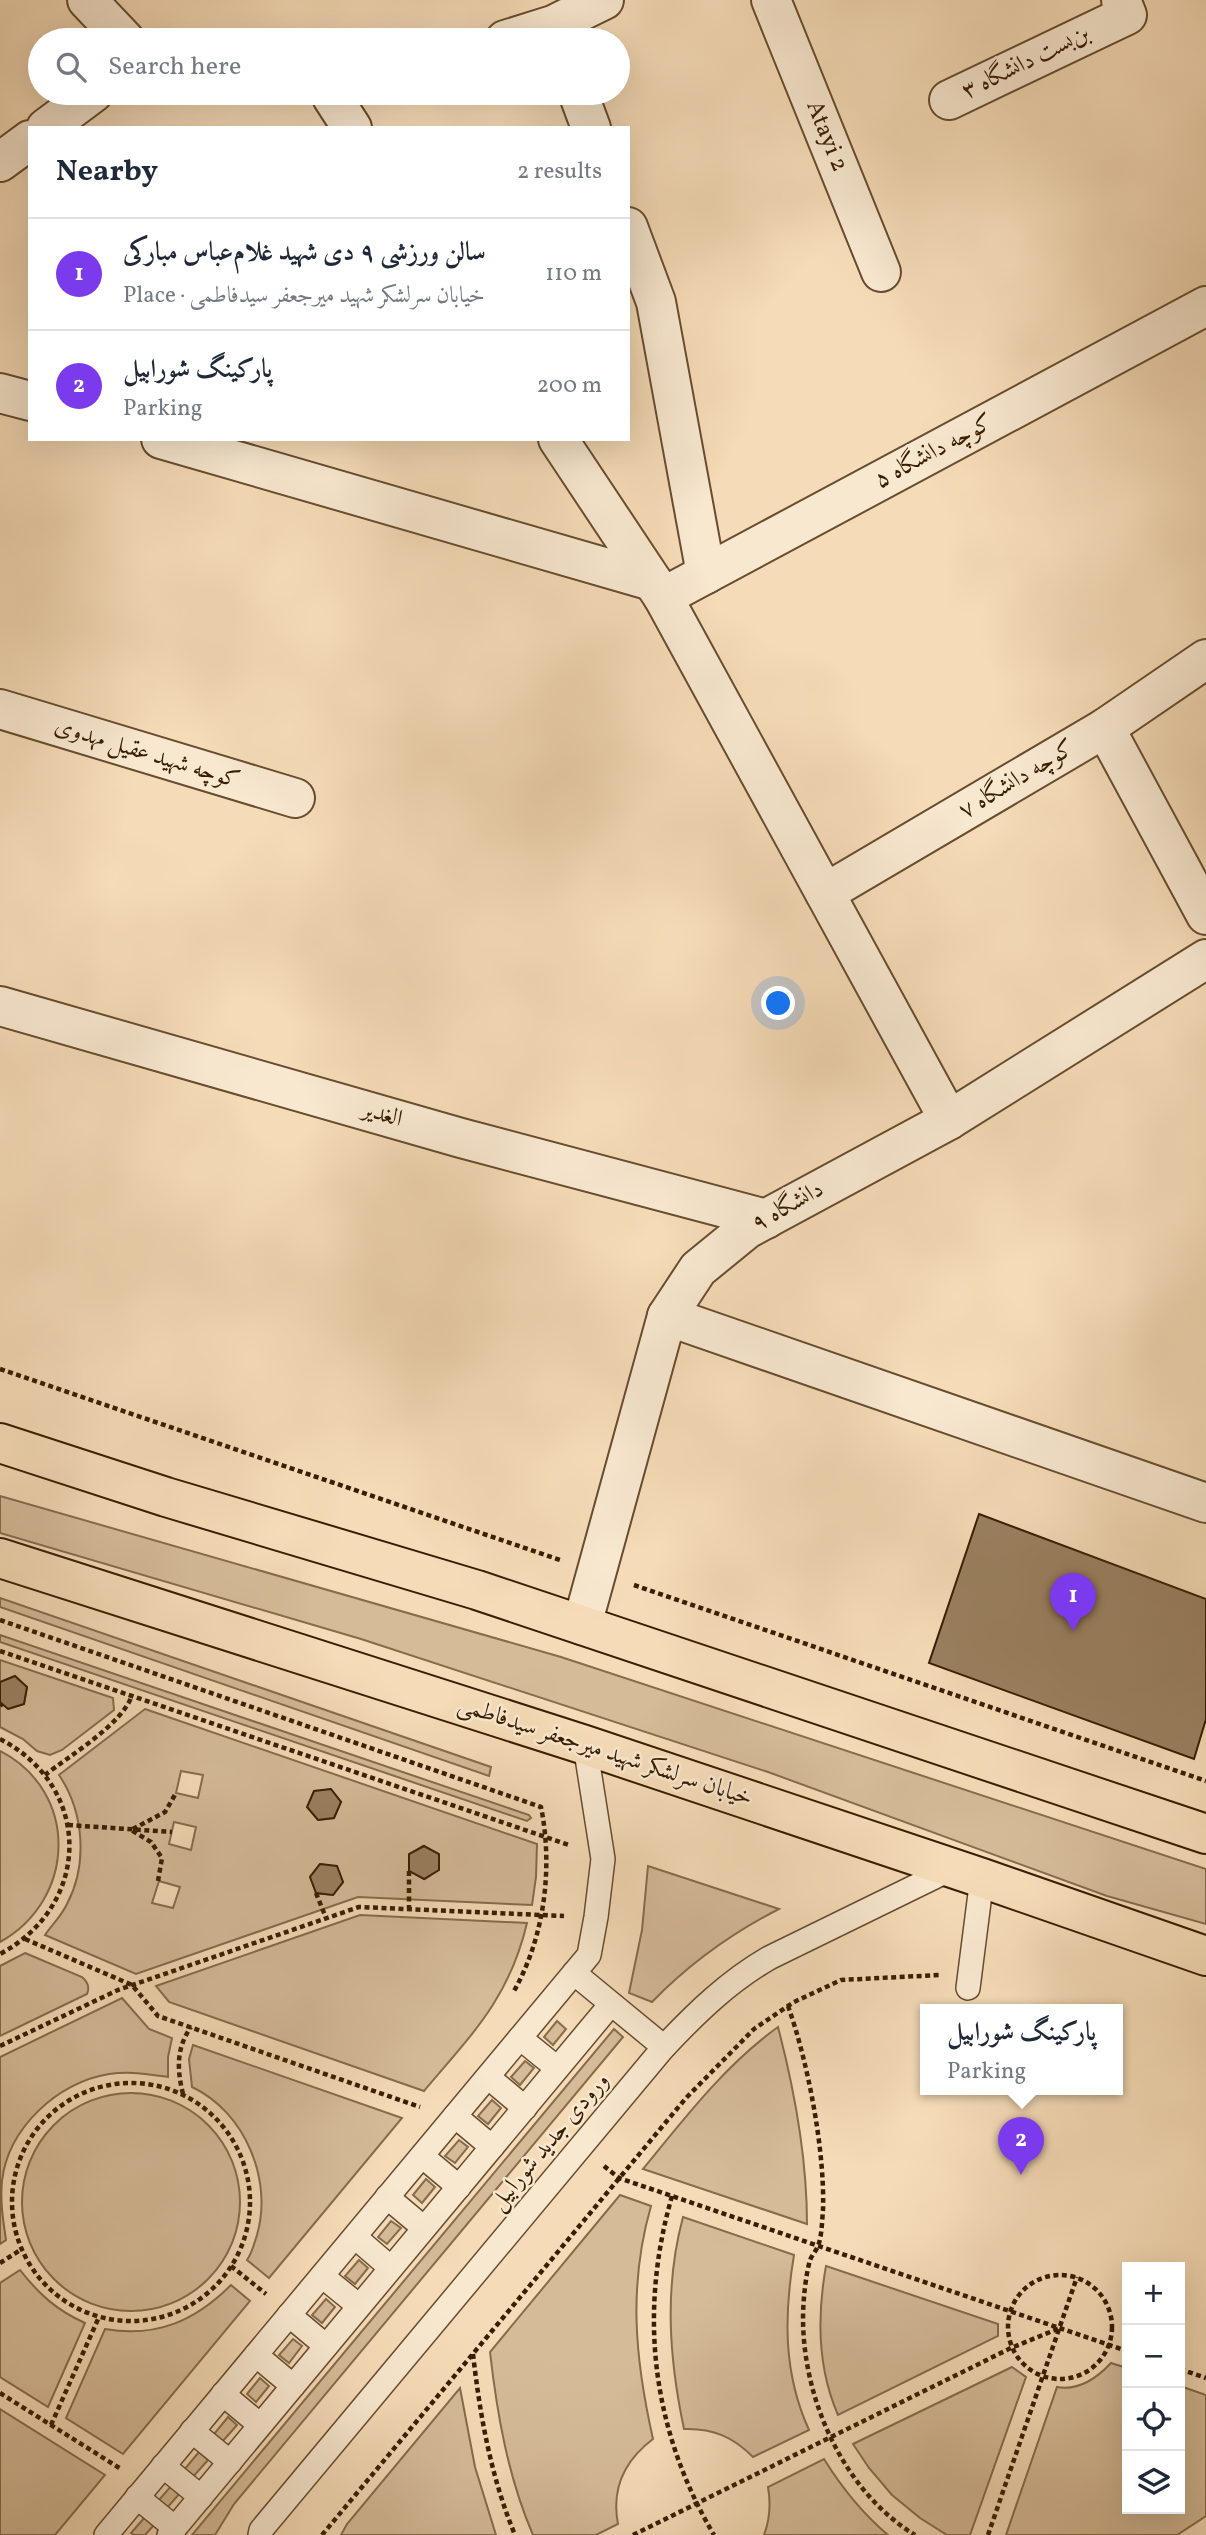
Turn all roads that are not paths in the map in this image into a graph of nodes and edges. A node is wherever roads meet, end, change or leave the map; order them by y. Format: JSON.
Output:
{"nodes":[{"id":1,"x":87,"y":0,"type":"edge"},
{"id":2,"x":604,"y":0,"type":"edge"},
{"id":3,"x":771,"y":0,"type":"edge"},
{"id":4,"x":1121,"y":0,"type":"edge"},
{"id":5,"x":114,"y":28,"type":"edge"},
{"id":6,"x":562,"y":28,"type":"edge"},
{"id":7,"x":949,"y":100,"type":"dead end"},
{"id":8,"x":77,"y":105,"type":"edge"},
{"id":9,"x":582,"y":105,"type":"edge"},
{"id":10,"x":49,"y":126,"type":"edge"},
{"id":11,"x":590,"y":126,"type":"edge"},
{"id":12,"x":28,"y":141,"type":"edge"},
{"id":13,"x":0,"y":162,"type":"edge"},
{"id":14,"x":630,"y":239,"type":"edge"},
{"id":15,"x":881,"y":272,"type":"dead end"},
{"id":16,"x":1206,"y":306,"type":"edge"},
{"id":17,"x":642,"y":308,"type":"edge"},
{"id":18,"x":0,"y":393,"type":"edge"},
{"id":19,"x":28,"y":400,"type":"edge"},
{"id":20,"x":168,"y":441,"type":"edge"},
{"id":21,"x":559,"y":441,"type":"edge"},
{"id":22,"x":706,"y":574,"type":"junction"},
{"id":23,"x":657,"y":589,"type":"junction"},
{"id":24,"x":1206,"y":660,"type":"edge"},
{"id":25,"x":0,"y":709,"type":"edge"},
{"id":26,"x":1105,"y":728,"type":"junction"},
{"id":27,"x":295,"y":798,"type":"dead end"},
{"id":28,"x":825,"y":893,"type":"junction"},
{"id":29,"x":1206,"y":915,"type":"edge"},
{"id":30,"x":1206,"y":959,"type":"edge"},
{"id":31,"x":0,"y":1006,"type":"edge"},
{"id":32,"x":949,"y":1120,"type":"junction"},
{"id":33,"x":766,"y":1219,"type":"junction"},
{"id":34,"x":667,"y":1316,"type":"junction"},
{"id":35,"x":0,"y":1443,"type":"edge"},
{"id":36,"x":1206,"y":1503,"type":"edge"},
{"id":37,"x":0,"y":1558,"type":"edge"},
{"id":38,"x":582,"y":1625,"type":"junction"},
{"id":39,"x":585,"y":1745,"type":"junction"},
{"id":40,"x":1206,"y":1834,"type":"edge"},
{"id":41,"x":967,"y":1873,"type":"junction"},
{"id":42,"x":1206,"y":1956,"type":"edge"},
{"id":43,"x":574,"y":1973,"type":"junction"},
{"id":44,"x":969,"y":1980,"type":"road end"},
{"id":45,"x":611,"y":2004,"type":"junction"},
{"id":46,"x":520,"y":2038,"type":"junction"},
{"id":47,"x":664,"y":2047,"type":"junction"},
{"id":48,"x":557,"y":2068,"type":"junction"},
{"id":49,"x":488,"y":2077,"type":"junction"},
{"id":50,"x":525,"y":2108,"type":"junction"},
{"id":51,"x":455,"y":2116,"type":"junction"},
{"id":52,"x":492,"y":2147,"type":"junction"},
{"id":53,"x":422,"y":2156,"type":"junction"},
{"id":54,"x":459,"y":2187,"type":"junction"},
{"id":55,"x":387,"y":2197,"type":"junction"},
{"id":56,"x":424,"y":2228,"type":"junction"},
{"id":57,"x":355,"y":2237,"type":"junction"},
{"id":58,"x":391,"y":2268,"type":"junction"},
{"id":59,"x":322,"y":2276,"type":"junction"},
{"id":60,"x":359,"y":2306,"type":"junction"},
{"id":61,"x":289,"y":2315,"type":"junction"},
{"id":62,"x":326,"y":2346,"type":"junction"},
{"id":63,"x":256,"y":2355,"type":"junction"},
{"id":64,"x":293,"y":2385,"type":"junction"},
{"id":65,"x":223,"y":2394,"type":"junction"},
{"id":66,"x":260,"y":2425,"type":"junction"},
{"id":67,"x":192,"y":2431,"type":"junction"},
{"id":68,"x":230,"y":2462,"type":"junction"},
{"id":69,"x":163,"y":2466,"type":"junction"},
{"id":70,"x":142,"y":2491,"type":"junction"},
{"id":71,"x":201,"y":2497,"type":"junction"},
{"id":72,"x":172,"y":2532,"type":"edge"},
{"id":73,"x":111,"y":2533,"type":"edge"},
{"id":74,"x":260,"y":2535,"type":"edge"}],
"edges":[{"from":1,"to":5,"type":"street"},
{"from":2,"to":6,"type":"street"},
{"from":3,"to":15,"type":"street","name":"Atayi 2"},
{"from":4,"to":7,"type":"street","name":"بن‌بست دانشگاه ۳"},
{"from":8,"to":10,"type":"street"},
{"from":9,"to":11,"type":"street"},
{"from":12,"to":13,"type":"street"},
{"from":14,"to":17,"type":"street"},
{"from":16,"to":22,"type":"street","name":"کوچه دانشگاه ۵"},
{"from":17,"to":22,"type":"street"},
{"from":18,"to":19,"type":"street"},
{"from":20,"to":23,"type":"street"},
{"from":21,"to":23,"type":"street"},
{"from":22,"to":23,"type":"street","name":"کوچه دانشگاه ۵"},
{"from":23,"to":28,"type":"street"},
{"from":24,"to":26,"type":"street","name":"کوچه دانشگاه ۷"},
{"from":25,"to":27,"type":"street","name":"کوچه شهید عقیل مهدوی"},
{"from":26,"to":28,"type":"street","name":"کوچه دانشگاه ۷"},
{"from":26,"to":29,"type":"street"},
{"from":28,"to":32,"type":"street"},
{"from":30,"to":32,"type":"street","name":"دانشگاه ۹"},
{"from":31,"to":33,"type":"street","name":"الغدیر"},
{"from":32,"to":33,"type":"street","name":"دانشگاه ۹"},
{"from":33,"to":34,"type":"street","name":"دانشگاه ۹"},
{"from":34,"to":36,"type":"street"},
{"from":34,"to":38,"type":"street","name":"دانشگاه ۹"},
{"from":35,"to":38,"type":"main road"},
{"from":37,"to":39,"type":"main road","name":"خیابان سرلشکر شهید میرجعفر سیدفاطمی"},
{"from":38,"to":40,"type":"main road"},
{"from":39,"to":41,"type":"main road","name":"خیابان سرلشکر شهید میرجعفر سیدفاطمی"},
{"from":39,"to":43,"type":"lane"},
{"from":41,"to":42,"type":"main road","name":"خیابان سرلشکر شهید میرجعفر سیدفاطمی"},
{"from":41,"to":44,"type":"lane"},
{"from":41,"to":47,"type":"lane","name":"ورودی جدید شورابیل"},
{"from":43,"to":45,"type":"lane"},
{"from":43,"to":46,"type":"lane"},
{"from":45,"to":47,"type":"lane"},
{"from":45,"to":48,"type":"lane"},
{"from":46,"to":48,"type":"lane"},
{"from":46,"to":49,"type":"lane"},
{"from":47,"to":74,"type":"lane","name":"ورودی جدید شورابیل"},
{"from":48,"to":50,"type":"lane"},
{"from":49,"to":50,"type":"lane"},
{"from":49,"to":51,"type":"lane"},
{"from":50,"to":52,"type":"lane"},
{"from":51,"to":52,"type":"lane"},
{"from":51,"to":53,"type":"lane"},
{"from":52,"to":54,"type":"lane"},
{"from":53,"to":54,"type":"lane"},
{"from":53,"to":55,"type":"lane"},
{"from":54,"to":56,"type":"lane"},
{"from":55,"to":56,"type":"lane"},
{"from":55,"to":57,"type":"lane"},
{"from":56,"to":58,"type":"lane"},
{"from":57,"to":58,"type":"lane"},
{"from":57,"to":59,"type":"lane"},
{"from":58,"to":60,"type":"lane"},
{"from":59,"to":60,"type":"lane"},
{"from":59,"to":61,"type":"lane"},
{"from":60,"to":62,"type":"lane"},
{"from":61,"to":62,"type":"lane"},
{"from":61,"to":63,"type":"lane"},
{"from":62,"to":64,"type":"lane"},
{"from":63,"to":64,"type":"lane"},
{"from":63,"to":65,"type":"lane"},
{"from":64,"to":66,"type":"lane"},
{"from":65,"to":66,"type":"lane"},
{"from":65,"to":67,"type":"lane"},
{"from":66,"to":68,"type":"lane"},
{"from":67,"to":68,"type":"lane"},
{"from":67,"to":69,"type":"lane"},
{"from":68,"to":71,"type":"lane"},
{"from":69,"to":70,"type":"lane"},
{"from":69,"to":71,"type":"lane"},
{"from":70,"to":72,"type":"lane"},
{"from":70,"to":73,"type":"lane"},
{"from":71,"to":72,"type":"lane"}]}
